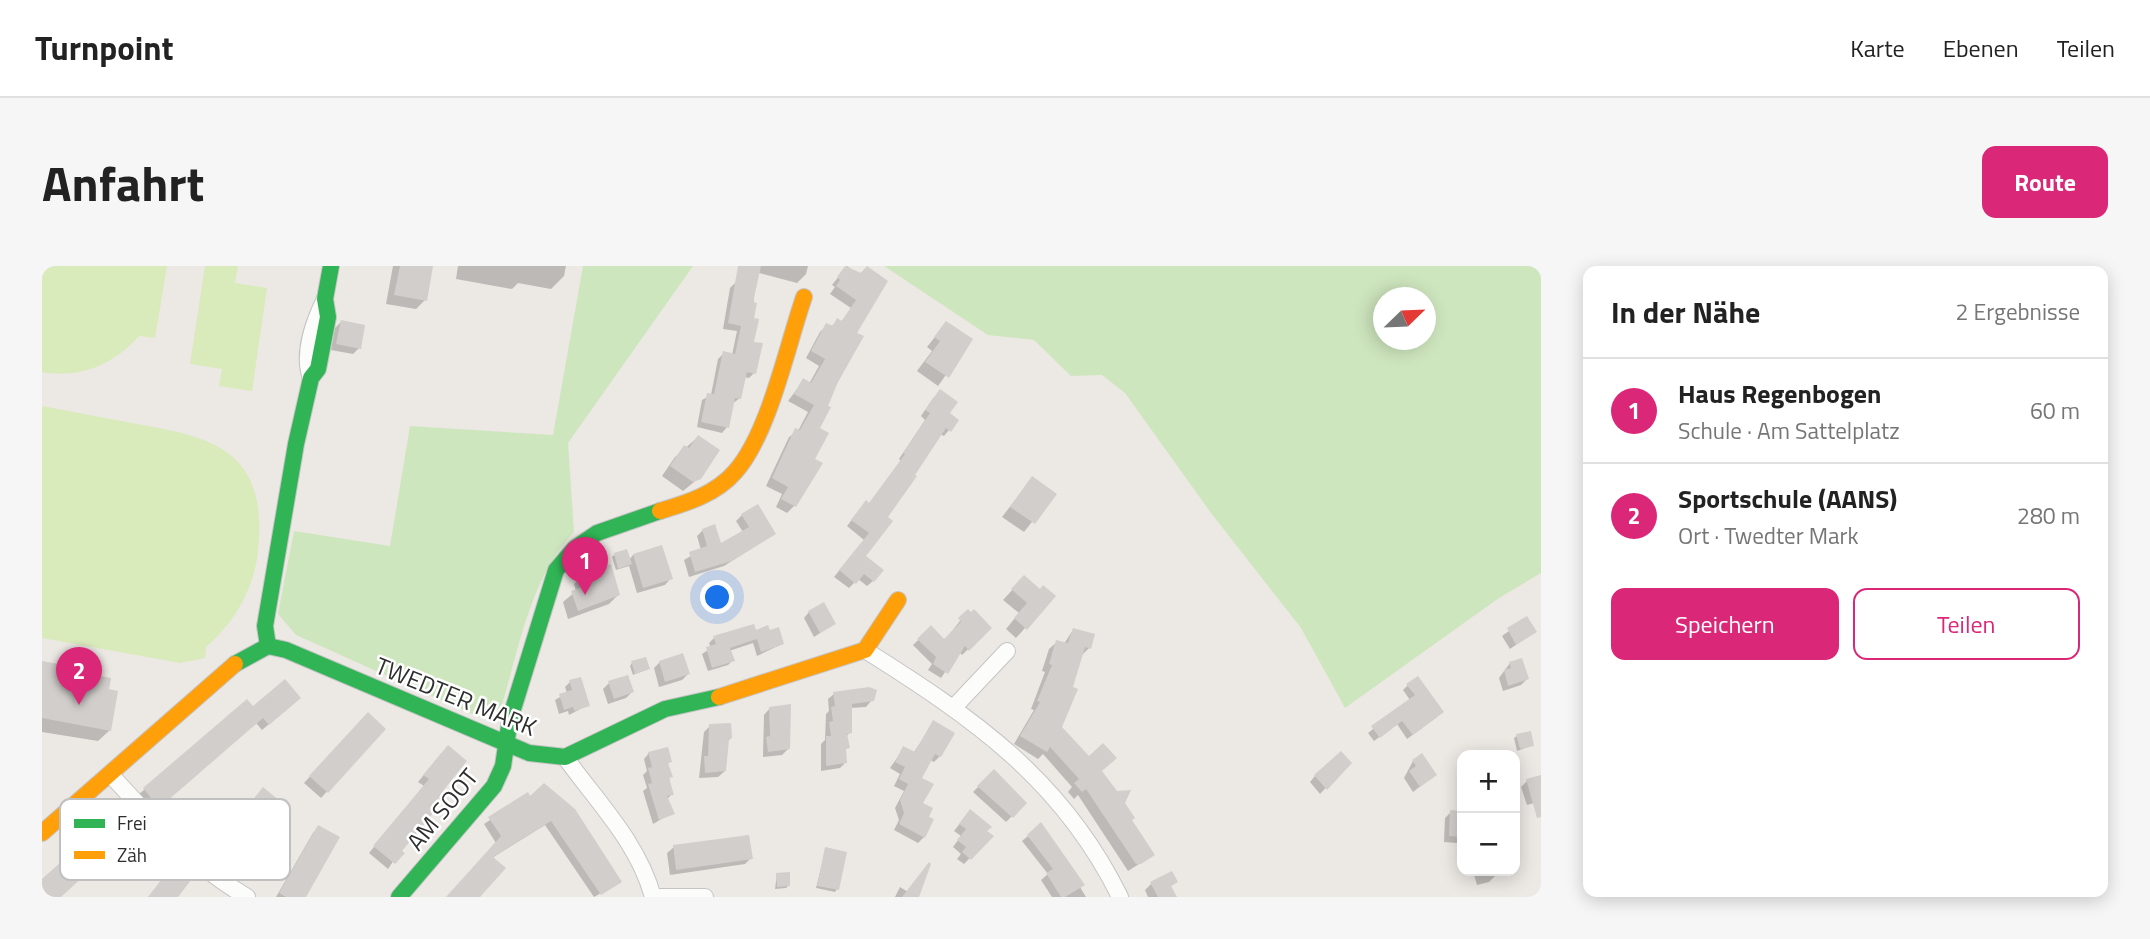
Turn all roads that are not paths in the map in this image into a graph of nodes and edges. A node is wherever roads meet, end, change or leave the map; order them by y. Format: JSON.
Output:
{"nodes":[{"id":1,"x":331,"y":266,"type":"edge"},
{"id":2,"x":804,"y":297,"type":"dead end"},
{"id":3,"x":898,"y":600,"type":"dead end"},
{"id":4,"x":268,"y":646,"type":"junction"},
{"id":5,"x":865,"y":650,"type":"junction"},
{"id":6,"x":1007,"y":651,"type":"dead end"},
{"id":7,"x":954,"y":706,"type":"junction"},
{"id":8,"x":506,"y":743,"type":"junction"},
{"id":9,"x":565,"y":757,"type":"junction"},
{"id":10,"x":111,"y":775,"type":"junction"},
{"id":11,"x":82,"y":799,"type":"edge"},
{"id":12,"x":133,"y":799,"type":"edge"},
{"id":13,"x":60,"y":818,"type":"edge"},
{"id":14,"x":42,"y":833,"type":"edge"},
{"id":15,"x":220,"y":880,"type":"edge"},
{"id":16,"x":247,"y":897,"type":"edge"},
{"id":17,"x":399,"y":897,"type":"edge"},
{"id":18,"x":653,"y":897,"type":"edge"},
{"id":19,"x":659,"y":897,"type":"edge"},
{"id":20,"x":705,"y":897,"type":"edge"},
{"id":21,"x":1120,"y":897,"type":"edge"}],
"edges":[{"from":1,"to":4,"type":"street"},
{"from":2,"to":8,"type":"street","name":"AM SOOT"},
{"from":3,"to":5,"type":"street"},
{"from":4,"to":8,"type":"street","name":"TWEDTER MARK"},
{"from":4,"to":10,"type":"street"},
{"from":5,"to":7,"type":"street"},
{"from":5,"to":9,"type":"street"},
{"from":6,"to":7,"type":"street"},
{"from":7,"to":21,"type":"street"},
{"from":8,"to":9,"type":"street","name":"TWEDTER MARK"},
{"from":8,"to":17,"type":"street","name":"AM SOOT"},
{"from":9,"to":18,"type":"street"},
{"from":10,"to":11,"type":"street"},
{"from":10,"to":12,"type":"street"},
{"from":13,"to":14,"type":"street"},
{"from":15,"to":16,"type":"street"},
{"from":19,"to":20,"type":"street"}]}
